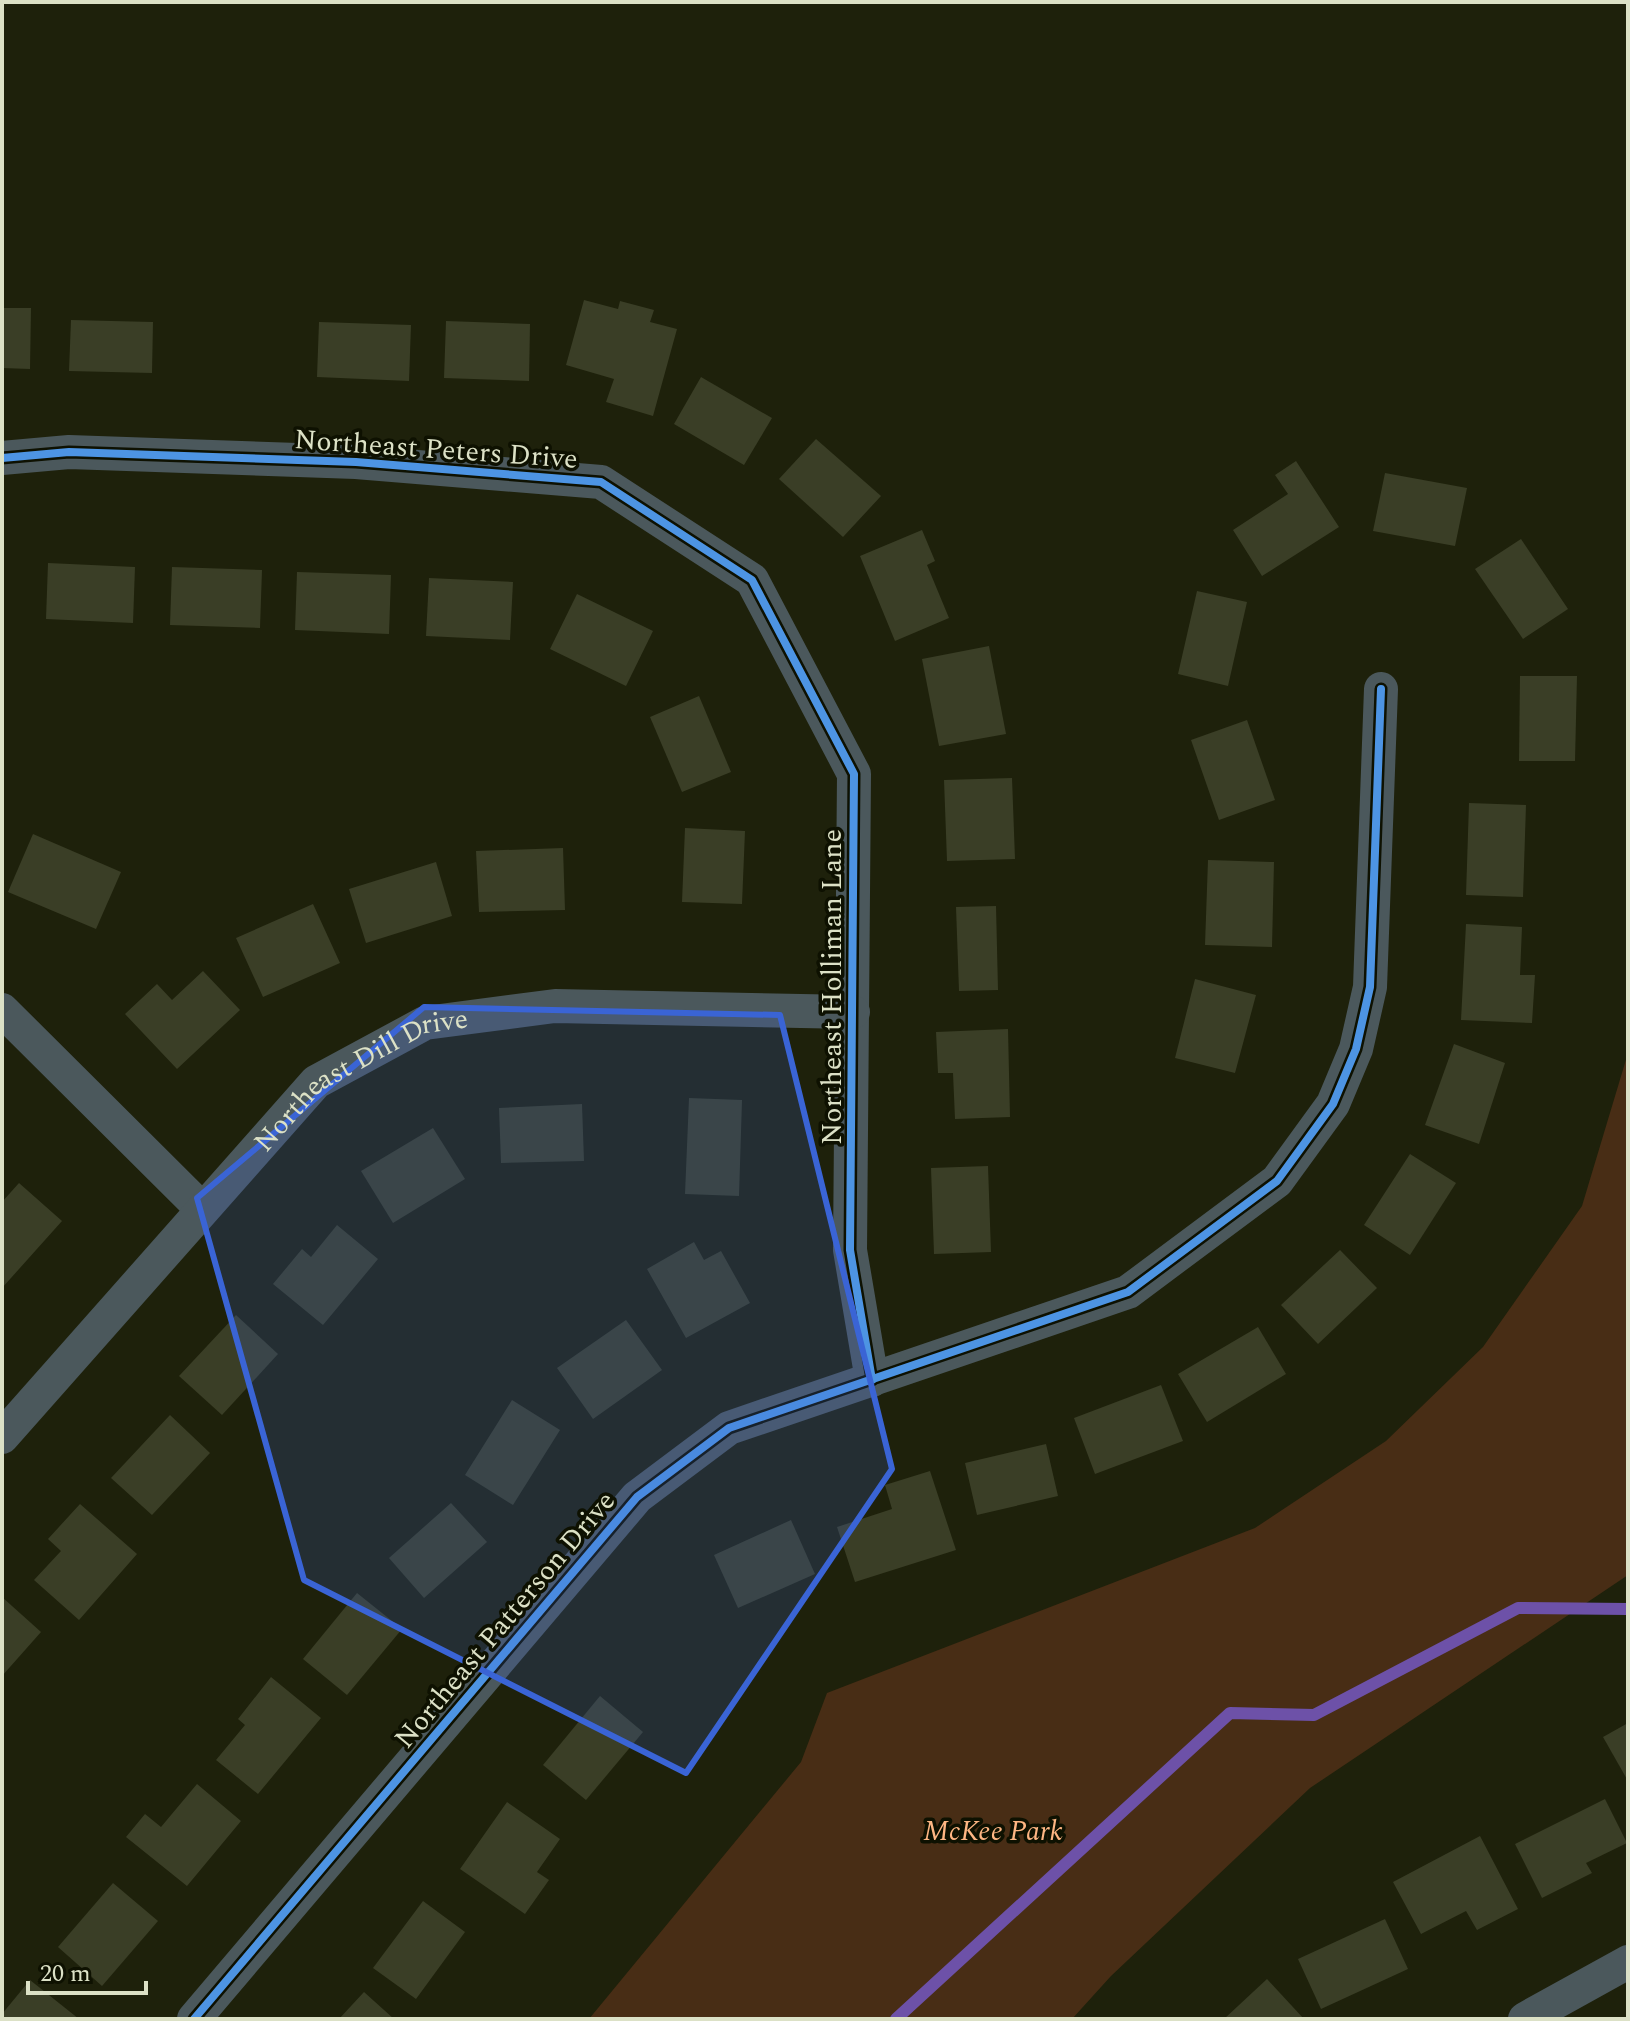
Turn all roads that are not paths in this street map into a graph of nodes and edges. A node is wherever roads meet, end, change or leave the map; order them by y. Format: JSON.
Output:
{"nodes":[{"id":1,"x":2,"y":458,"type":"edge"},
{"id":2,"x":771,"y":614,"type":"joint"},
{"id":3,"x":1381,"y":689,"type":"dead end"},
{"id":4,"x":2,"y":1010,"type":"edge"},
{"id":5,"x":853,"y":1012,"type":"junction"},
{"id":6,"x":202,"y":1209,"type":"junction"},
{"id":7,"x":872,"y":1380,"type":"junction"},
{"id":8,"x":2,"y":1437,"type":"edge"},
{"id":9,"x":1628,"y":1962,"type":"edge"},
{"id":10,"x":194,"y":2019,"type":"edge"},
{"id":11,"x":1525,"y":2019,"type":"edge"}],
"edges":[{"from":1,"to":2,"type":"street","name":"Northeast Peters Drive"},
{"from":2,"to":5,"type":"street","name":"Northeast Holliman Lane"},
{"from":3,"to":7,"type":"street","name":"Northeast Patterson Drive"},
{"from":4,"to":6,"type":"street"},
{"from":5,"to":6,"type":"street","name":"Northeast Dill Drive"},
{"from":5,"to":7,"type":"street","name":"Northeast Holliman Lane"},
{"from":6,"to":8,"type":"street","name":"Northeast Dill Drive"},
{"from":7,"to":10,"type":"street","name":"Northeast Patterson Drive"},
{"from":9,"to":11,"type":"street"}]}
